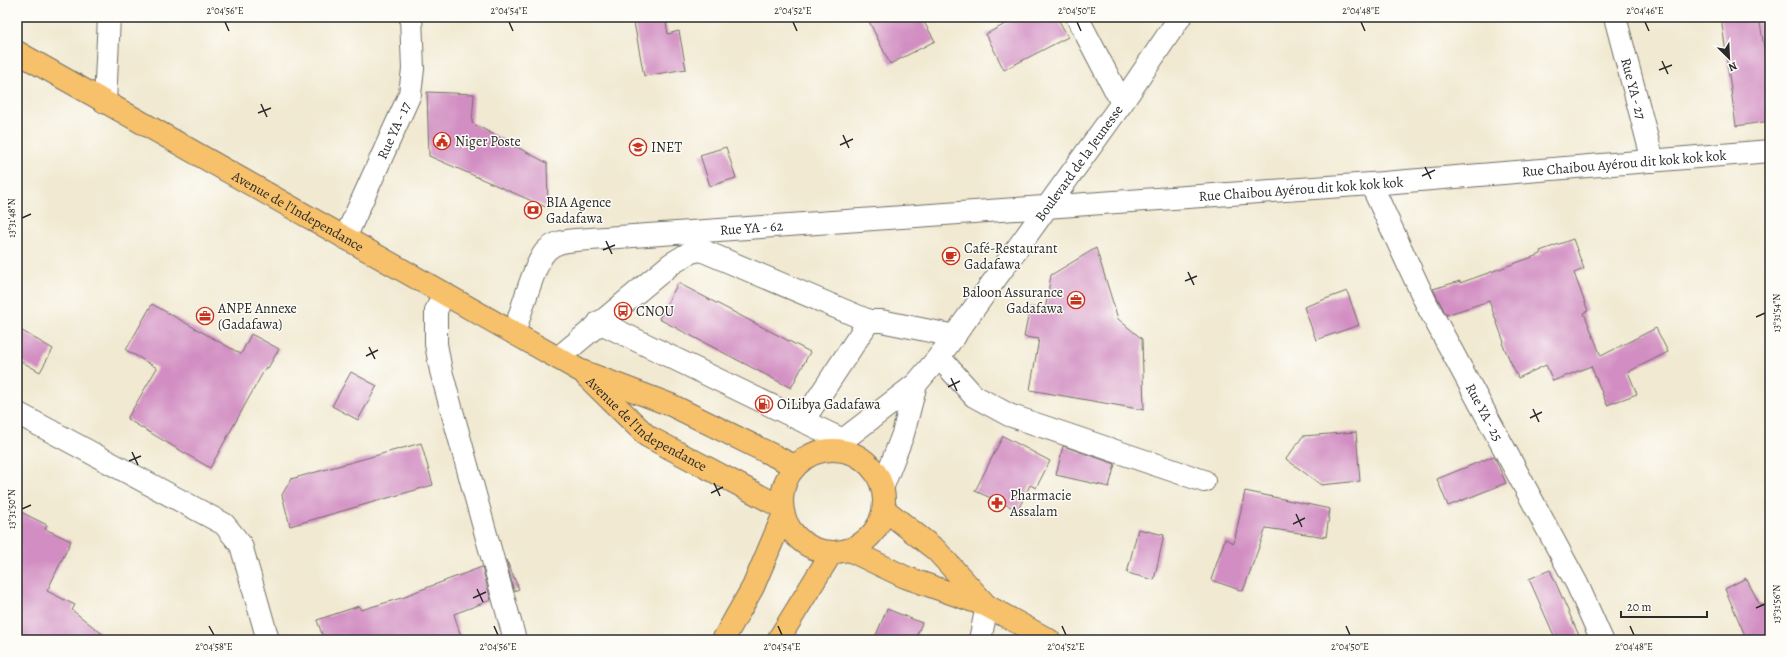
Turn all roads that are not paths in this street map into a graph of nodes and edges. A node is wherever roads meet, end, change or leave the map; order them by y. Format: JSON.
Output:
{"nodes":[{"id":1,"x":109,"y":17,"type":"edge"},
{"id":2,"x":410,"y":17,"type":"edge"},
{"id":3,"x":1077,"y":17,"type":"edge"},
{"id":4,"x":1180,"y":17,"type":"edge"},
{"id":5,"x":1615,"y":17,"type":"edge"},
{"id":6,"x":17,"y":52,"type":"edge"},
{"id":7,"x":105,"y":102,"type":"junction"},
{"id":8,"x":1122,"y":103,"type":"junction"},
{"id":9,"x":1770,"y":151,"type":"edge"},
{"id":10,"x":1653,"y":160,"type":"junction"},
{"id":11,"x":1371,"y":184,"type":"junction"},
{"id":12,"x":1047,"y":207,"type":"junction"},
{"id":13,"x":345,"y":238,"type":"junction"},
{"id":14,"x":444,"y":293,"type":"junction"},
{"id":15,"x":869,"y":321,"type":"junction"},
{"id":16,"x":599,"y":322,"type":"junction"},
{"id":17,"x":514,"y":333,"type":"junction"},
{"id":18,"x":955,"y":336,"type":"junction"},
{"id":19,"x":940,"y":357,"type":"junction"},
{"id":20,"x":558,"y":358,"type":"junction"},
{"id":21,"x":579,"y":370,"type":"junction"},
{"id":22,"x":916,"y":384,"type":"junction"},
{"id":23,"x":17,"y":413,"type":"edge"},
{"id":24,"x":803,"y":421,"type":"junction"},
{"id":25,"x":836,"y":445,"type":"junction"},
{"id":26,"x":795,"y":466,"type":"junction"},
{"id":27,"x":1204,"y":482,"type":"dead end"},
{"id":28,"x":882,"y":486,"type":"junction"},
{"id":29,"x":884,"y":509,"type":"junction"},
{"id":30,"x":782,"y":512,"type":"junction"},
{"id":31,"x":841,"y":551,"type":"junction"},
{"id":32,"x":987,"y":606,"type":"junction"},
{"id":33,"x":268,"y":640,"type":"edge"},
{"id":34,"x":515,"y":640,"type":"edge"},
{"id":35,"x":723,"y":640,"type":"edge"},
{"id":36,"x":778,"y":640,"type":"edge"},
{"id":37,"x":980,"y":640,"type":"edge"},
{"id":38,"x":1049,"y":640,"type":"edge"},
{"id":39,"x":1602,"y":640,"type":"edge"}],
"edges":[{"from":1,"to":7,"type":"street"},
{"from":2,"to":13,"type":"street","name":"Rue YA - 17"},
{"from":3,"to":8,"type":"street"},
{"from":4,"to":8,"type":"street","name":"Boulevard de la Jeunesse"},
{"from":5,"to":10,"type":"street","name":"Rue YA - 27"},
{"from":6,"to":7,"type":"main road","name":"Avenue de l'Independance"},
{"from":7,"to":13,"type":"main road","name":"Avenue de l'Independance"},
{"from":8,"to":12,"type":"street","name":"Boulevard de la Jeunesse"},
{"from":9,"to":10,"type":"street","name":"Rue Chaibou Ayérou dit kok kok kok"},
{"from":10,"to":11,"type":"street","name":"Rue Chaibou Ayérou dit kok kok kok"},
{"from":11,"to":12,"type":"street","name":"Rue Chaibou Ayérou dit kok kok kok"},
{"from":11,"to":39,"type":"street","name":"Rue YA - 25"},
{"from":12,"to":17,"type":"street","name":"Rue YA - 62"},
{"from":12,"to":18,"type":"street","name":"Boulevard de la Jeunesse"},
{"from":13,"to":14,"type":"main road","name":"Avenue de l'Independance"},
{"from":14,"to":17,"type":"main road","name":"Avenue de l'Independance"},
{"from":14,"to":34,"type":"street"},
{"from":15,"to":16,"type":"street"},
{"from":15,"to":18,"type":"street"},
{"from":15,"to":24,"type":"street"},
{"from":16,"to":20,"type":"street"},
{"from":16,"to":24,"type":"street"},
{"from":17,"to":20,"type":"main road","name":"Avenue de l'Independance"},
{"from":18,"to":19,"type":"street","name":"Boulevard de la Jeunesse"},
{"from":19,"to":22,"type":"street","name":"Boulevard de la Jeunesse"},
{"from":19,"to":27,"type":"street"},
{"from":20,"to":21,"type":"main road","name":"Avenue de l'Independance"},
{"from":21,"to":26,"type":"main road","name":"Avenue de l'Independance"},
{"from":21,"to":30,"type":"main road","name":"Avenue de l'Independance"},
{"from":22,"to":25,"type":"street","name":"Boulevard de la Jeunesse"},
{"from":22,"to":28,"type":"street"},
{"from":23,"to":33,"type":"street"},
{"from":24,"to":25,"type":"street"},
{"from":25,"to":26,"type":"main road"},
{"from":25,"to":28,"type":"main road"},
{"from":26,"to":30,"type":"main road"},
{"from":28,"to":29,"type":"main road"},
{"from":29,"to":31,"type":"main road"},
{"from":29,"to":32,"type":"main road"},
{"from":30,"to":31,"type":"main road"},
{"from":30,"to":35,"type":"main road"},
{"from":31,"to":32,"type":"main road"},
{"from":31,"to":36,"type":"main road"},
{"from":32,"to":37,"type":"street"},
{"from":32,"to":38,"type":"main road"}]}
